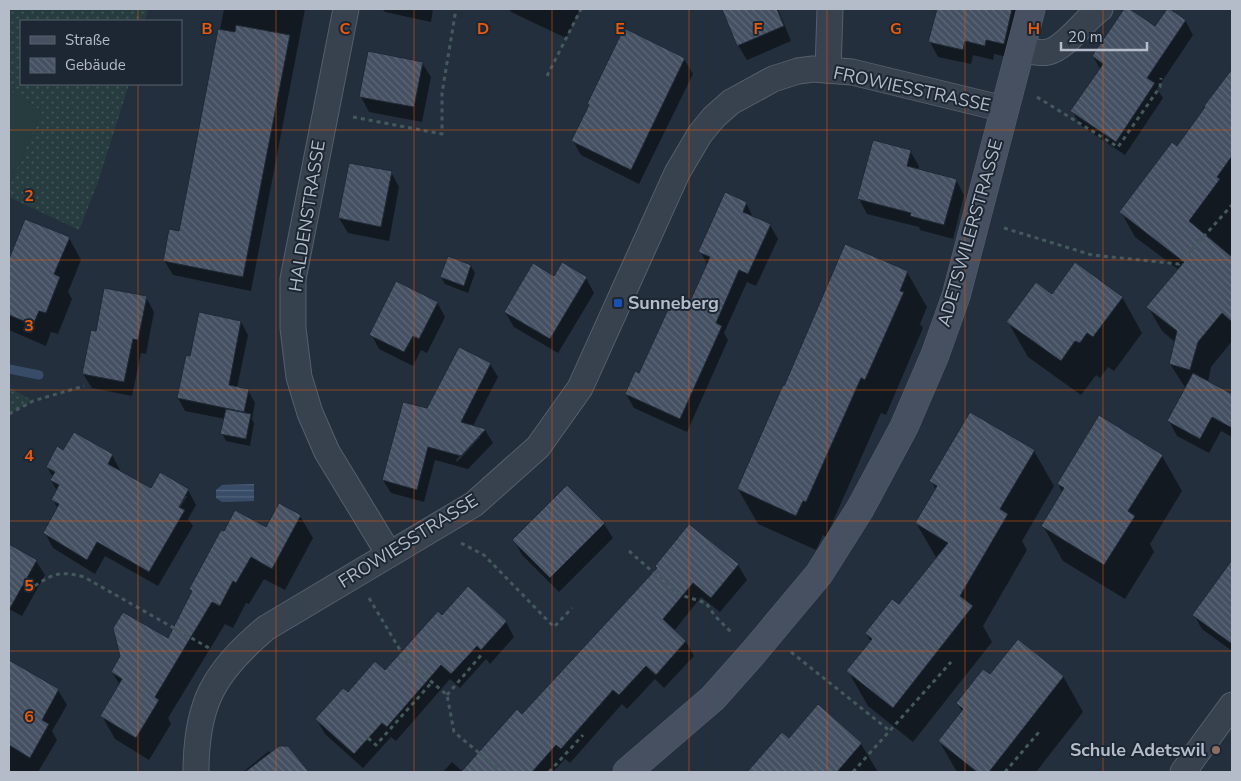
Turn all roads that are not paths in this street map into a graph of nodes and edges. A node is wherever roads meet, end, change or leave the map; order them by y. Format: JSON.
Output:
{"nodes":[{"id":1,"x":346,"y":9,"type":"edge"},
{"id":2,"x":830,"y":9,"type":"edge"},
{"id":3,"x":1031,"y":9,"type":"edge"},
{"id":4,"x":1100,"y":9,"type":"edge"},
{"id":5,"x":1021,"y":48,"type":"junction"},
{"id":6,"x":828,"y":70,"type":"junction"},
{"id":7,"x":1004,"y":109,"type":"junction"},
{"id":8,"x":388,"y":554,"type":"junction"},
{"id":9,"x":1232,"y":706,"type":"edge"},
{"id":10,"x":196,"y":772,"type":"edge"},
{"id":11,"x":627,"y":772,"type":"edge"},
{"id":12,"x":1183,"y":772,"type":"edge"}],
"edges":[{"from":1,"to":8,"type":"street","name":"HALDENSTRASSE"},
{"from":2,"to":6,"type":"street"},
{"from":3,"to":5,"type":"street","name":"ADETSWILERSTRASSE"},
{"from":4,"to":5,"type":"street"},
{"from":5,"to":7,"type":"street","name":"ADETSWILERSTRASSE"},
{"from":6,"to":7,"type":"street","name":"FROWIESSTRASSE"},
{"from":6,"to":8,"type":"street","name":"FROWIESSTRASSE"},
{"from":7,"to":11,"type":"street","name":"ADETSWILERSTRASSE"},
{"from":8,"to":10,"type":"street","name":"FROWIESSTRASSE"},
{"from":9,"to":12,"type":"street"}]}
